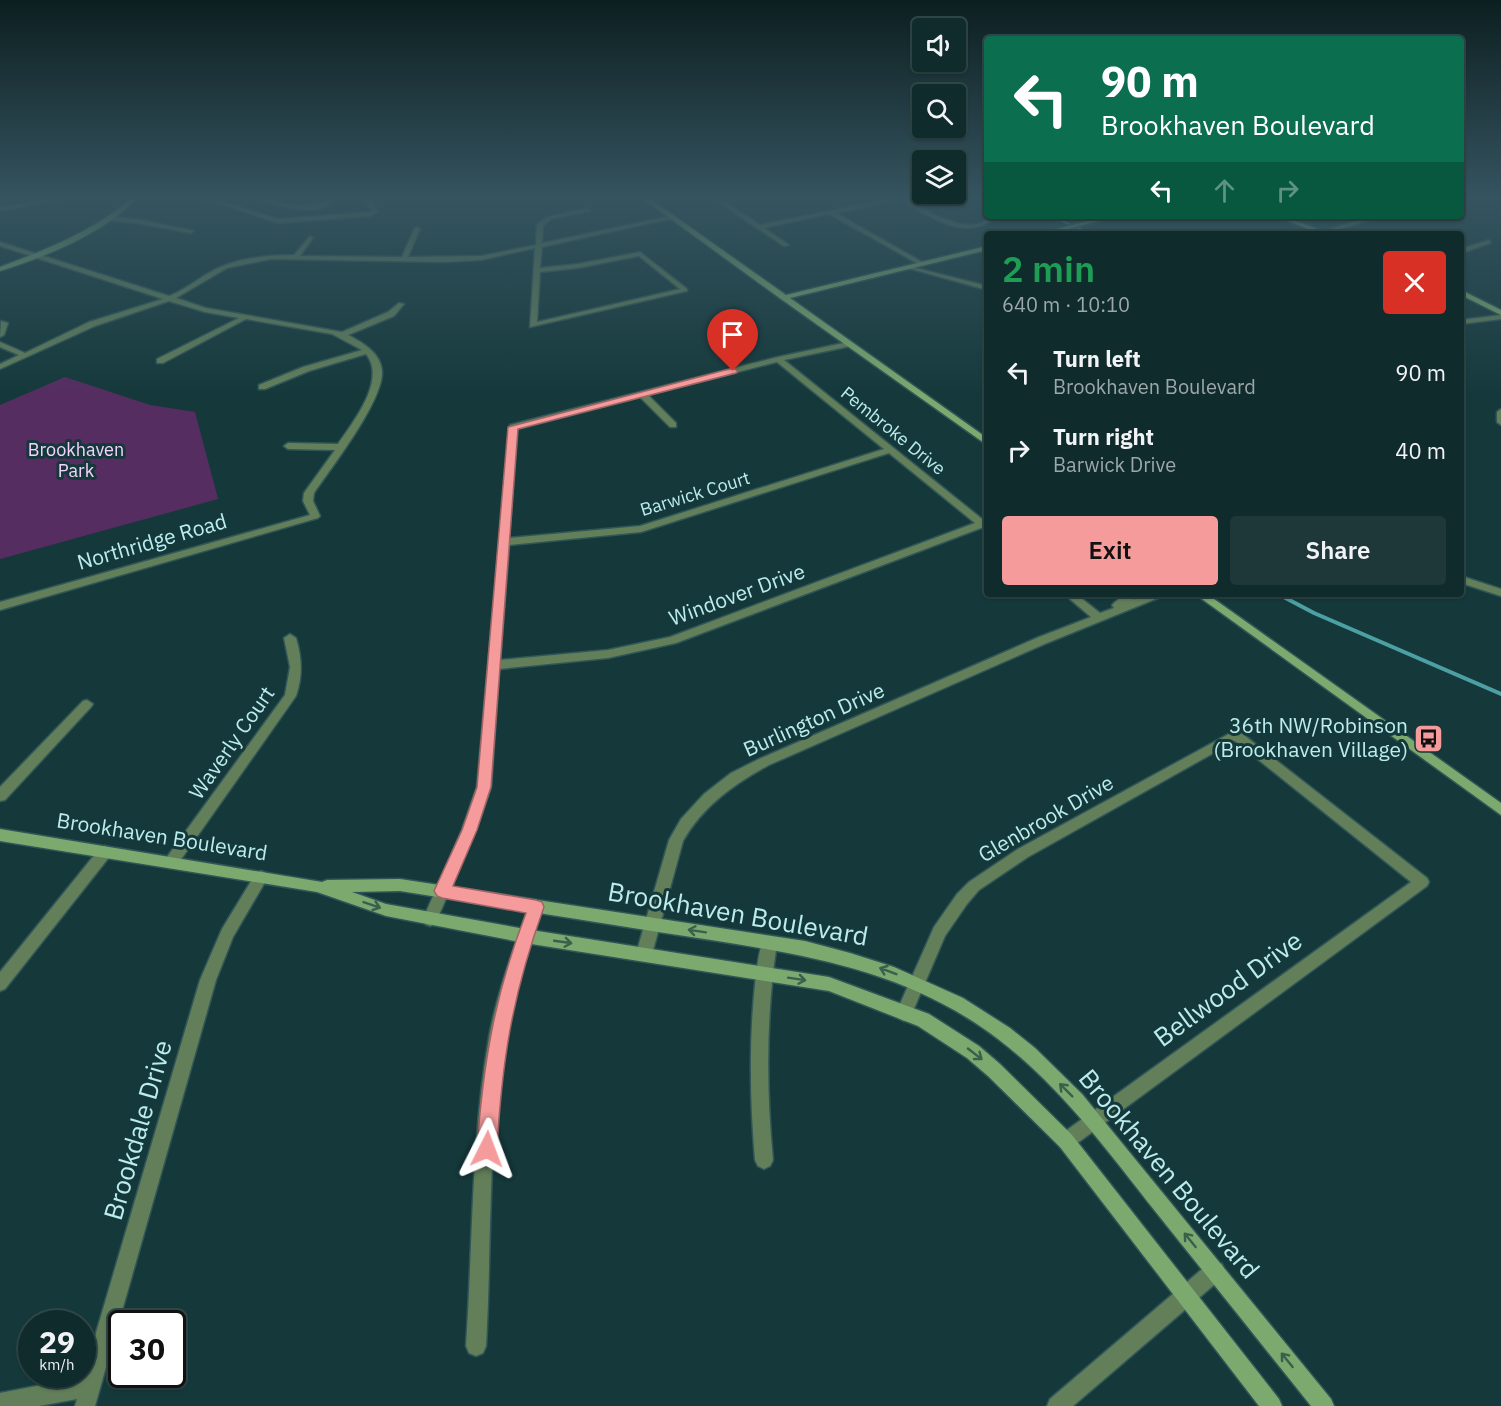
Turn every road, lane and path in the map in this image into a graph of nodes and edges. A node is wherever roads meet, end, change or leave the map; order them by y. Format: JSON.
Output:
{"nodes":[{"id":1,"x":14,"y":264,"type":"edge"},
{"id":2,"x":57,"y":264,"type":"edge"},
{"id":3,"x":236,"y":264,"type":"edge"},
{"id":4,"x":538,"y":264,"type":"edge"},
{"id":5,"x":595,"y":264,"type":"edge"},
{"id":6,"x":652,"y":264,"type":"edge"},
{"id":7,"x":735,"y":264,"type":"edge"},
{"id":8,"x":922,"y":264,"type":"edge"},
{"id":9,"x":909,"y":267,"type":"junction"},
{"id":10,"x":0,"y":269,"type":"edge"},
{"id":11,"x":538,"y":270,"type":"junction"},
{"id":12,"x":984,"y":287,"type":"edge"},
{"id":13,"x":1464,"y":294,"type":"edge"},
{"id":14,"x":783,"y":298,"type":"junction"},
{"id":15,"x":168,"y":300,"type":"junction"},
{"id":16,"x":401,"y":304,"type":"dead end"},
{"id":17,"x":240,"y":307,"type":"dead end"},
{"id":18,"x":224,"y":315,"type":"junction"},
{"id":19,"x":1501,"y":315,"type":"edge"},
{"id":20,"x":243,"y":319,"type":"junction"},
{"id":21,"x":1464,"y":321,"type":"edge"},
{"id":22,"x":4,"y":323,"type":"dead end"},
{"id":23,"x":0,"y":335,"type":"edge"},
{"id":24,"x":342,"y":335,"type":"junction"},
{"id":25,"x":845,"y":342,"type":"junction"},
{"id":26,"x":0,"y":344,"type":"edge"},
{"id":27,"x":368,"y":351,"type":"junction"},
{"id":28,"x":26,"y":356,"type":"junction"},
{"id":29,"x":778,"y":359,"type":"junction"},
{"id":30,"x":160,"y":361,"type":"dead end"},
{"id":31,"x":0,"y":367,"type":"edge"},
{"id":32,"x":262,"y":387,"type":"dead end"},
{"id":33,"x":643,"y":395,"type":"junction"},
{"id":34,"x":1501,"y":412,"type":"edge"},
{"id":35,"x":1501,"y":422,"type":"edge"},
{"id":36,"x":673,"y":425,"type":"dead end"},
{"id":37,"x":984,"y":440,"type":"edge"},
{"id":38,"x":288,"y":446,"type":"dead end"},
{"id":39,"x":338,"y":447,"type":"junction"},
{"id":40,"x":890,"y":450,"type":"junction"},
{"id":41,"x":984,"y":525,"type":"edge"},
{"id":42,"x":984,"y":526,"type":"edge"},
{"id":43,"x":504,"y":542,"type":"junction"},
{"id":44,"x":1464,"y":580,"type":"edge"},
{"id":45,"x":1501,"y":593,"type":"edge"},
{"id":46,"x":1073,"y":597,"type":"edge"},
{"id":47,"x":1131,"y":597,"type":"edge"},
{"id":48,"x":1151,"y":597,"type":"edge"},
{"id":49,"x":1204,"y":597,"type":"edge"},
{"id":50,"x":0,"y":606,"type":"edge"},
{"id":51,"x":1098,"y":617,"type":"junction"},
{"id":52,"x":290,"y":638,"type":"dead end"},
{"id":53,"x":495,"y":665,"type":"junction"},
{"id":54,"x":87,"y":704,"type":"dead end"},
{"id":55,"x":1236,"y":735,"type":"joint"},
{"id":56,"x":0,"y":796,"type":"edge"},
{"id":57,"x":1501,"y":810,"type":"edge"},
{"id":58,"x":0,"y":835,"type":"edge"},
{"id":59,"x":105,"y":852,"type":"junction"},
{"id":60,"x":172,"y":861,"type":"junction"},
{"id":61,"x":261,"y":877,"type":"junction"},
{"id":62,"x":316,"y":886,"type":"junction"},
{"id":63,"x":442,"y":891,"type":"junction"},
{"id":64,"x":536,"y":907,"type":"junction"},
{"id":65,"x":430,"y":919,"type":"junction"},
{"id":66,"x":651,"y":924,"type":"junction"},
{"id":67,"x":525,"y":936,"type":"junction"},
{"id":68,"x":769,"y":943,"type":"junction"},
{"id":69,"x":644,"y":954,"type":"junction"},
{"id":70,"x":763,"y":974,"type":"junction"},
{"id":71,"x":916,"y":983,"type":"junction"},
{"id":72,"x":0,"y":984,"type":"edge"},
{"id":73,"x":904,"y":1013,"type":"junction"},
{"id":74,"x":1093,"y":1120,"type":"junction"},
{"id":75,"x":1066,"y":1141,"type":"junction"},
{"id":76,"x":764,"y":1160,"type":"dead end"},
{"id":77,"x":1215,"y":1271,"type":"junction"},
{"id":78,"x":1187,"y":1296,"type":"junction"},
{"id":79,"x":476,"y":1346,"type":"dead end"},
{"id":80,"x":88,"y":1396,"type":"edge"},
{"id":81,"x":0,"y":1403,"type":"edge"},
{"id":82,"x":1057,"y":1406,"type":"edge"},
{"id":83,"x":1272,"y":1406,"type":"edge"},
{"id":84,"x":1324,"y":1406,"type":"edge"}],
"edges":[{"from":1,"to":10,"type":"street"},
{"from":2,"to":15,"type":"street"},
{"from":3,"to":15,"type":"street"},
{"from":4,"to":11,"type":"street"},
{"from":5,"to":11,"type":"street"},
{"from":6,"to":11,"type":"street"},
{"from":7,"to":14,"type":"street"},
{"from":8,"to":9,"type":"street"},
{"from":9,"to":12,"type":"street"},
{"from":9,"to":14,"type":"street"},
{"from":13,"to":19,"type":"street"},
{"from":14,"to":25,"type":"street"},
{"from":15,"to":18,"type":"street"},
{"from":15,"to":28,"type":"street"},
{"from":16,"to":24,"type":"street"},
{"from":17,"to":18,"type":"street"},
{"from":18,"to":20,"type":"street"},
{"from":19,"to":21,"type":"street"},
{"from":20,"to":24,"type":"street"},
{"from":20,"to":30,"type":"street"},
{"from":22,"to":23,"type":"street"},
{"from":24,"to":27,"type":"street"},
{"from":25,"to":29,"type":"street"},
{"from":25,"to":37,"type":"street"},
{"from":26,"to":28,"type":"street"},
{"from":27,"to":32,"type":"street"},
{"from":27,"to":39,"type":"street"},
{"from":28,"to":31,"type":"street"},
{"from":29,"to":33,"type":"street"},
{"from":29,"to":40,"type":"street","name":"Pembroke Drive"},
{"from":33,"to":36,"type":"street"},
{"from":33,"to":43,"type":"street"},
{"from":34,"to":35,"type":"street"},
{"from":38,"to":39,"type":"street"},
{"from":39,"to":50,"type":"street","name":"Northridge Road"},
{"from":40,"to":41,"type":"street","name":"Pembroke Drive"},
{"from":40,"to":43,"type":"street","name":"Barwick Court"},
{"from":42,"to":53,"type":"street","name":"Windover Drive"},
{"from":43,"to":53,"type":"street"},
{"from":44,"to":45,"type":"street"},
{"from":46,"to":51,"type":"street"},
{"from":47,"to":51,"type":"street","name":"Burlington Drive"},
{"from":48,"to":51,"type":"street","name":"Burlington Drive"},
{"from":49,"to":57,"type":"street"},
{"from":51,"to":66,"type":"street","name":"Burlington Drive"},
{"from":52,"to":60,"type":"street","name":"Waverly Court"},
{"from":53,"to":63,"type":"street"},
{"from":54,"to":56,"type":"street"},
{"from":55,"to":71,"type":"street","name":"Glenbrook Drive"},
{"from":55,"to":74,"type":"street","name":"Bellwood Drive"},
{"from":58,"to":59,"type":"street","name":"Brookhaven Boulevard"},
{"from":59,"to":60,"type":"street","name":"Brookhaven Boulevard"},
{"from":59,"to":72,"type":"street"},
{"from":60,"to":61,"type":"street","name":"Brookhaven Boulevard"},
{"from":61,"to":62,"type":"street","name":"Brookhaven Boulevard"},
{"from":61,"to":80,"type":"street","name":"Brookdale Drive"},
{"from":62,"to":63,"type":"street","name":"Brookhaven Boulevard"},
{"from":62,"to":65,"type":"street","name":"Brookhaven Boulevard","one_way":true},
{"from":63,"to":64,"type":"street","name":"Brookhaven Boulevard"},
{"from":63,"to":65,"type":"street"},
{"from":64,"to":66,"type":"street","name":"Brookhaven Boulevard"},
{"from":64,"to":67,"type":"street"},
{"from":65,"to":67,"type":"street","name":"Brookhaven Boulevard"},
{"from":68,"to":66,"type":"street","name":"Brookhaven Boulevard","one_way":true},
{"from":66,"to":69,"type":"street","name":"Burlington Drive"},
{"from":67,"to":69,"type":"street","name":"Brookhaven Boulevard","one_way":true},
{"from":67,"to":79,"type":"street"},
{"from":68,"to":70,"type":"street"},
{"from":71,"to":68,"type":"street","name":"Brookhaven Boulevard","one_way":true},
{"from":69,"to":70,"type":"street","name":"Brookhaven Boulevard"},
{"from":70,"to":73,"type":"street","name":"Brookhaven Boulevard","one_way":true},
{"from":70,"to":76,"type":"street"},
{"from":71,"to":73,"type":"street","name":"Glenbrook Drive"},
{"from":74,"to":71,"type":"street","name":"Brookhaven Boulevard","one_way":true},
{"from":73,"to":75,"type":"street","name":"Brookhaven Boulevard","one_way":true},
{"from":74,"to":75,"type":"street","name":"Bellwood Drive"},
{"from":77,"to":74,"type":"street","name":"Brookhaven Boulevard","one_way":true},
{"from":75,"to":78,"type":"street","name":"Brookhaven Boulevard"},
{"from":77,"to":78,"type":"street"},
{"from":84,"to":77,"type":"street","name":"Brookhaven Boulevard","one_way":true},
{"from":78,"to":82,"type":"street"},
{"from":78,"to":83,"type":"street","name":"Brookhaven Boulevard"},
{"from":80,"to":81,"type":"street"}]}
